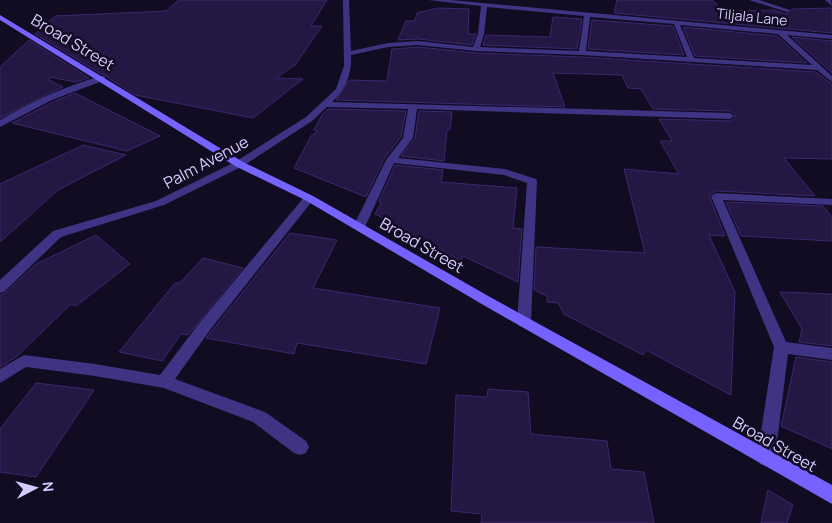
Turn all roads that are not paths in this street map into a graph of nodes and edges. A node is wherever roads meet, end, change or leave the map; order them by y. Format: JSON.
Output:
{"nodes":[{"id":1,"x":346,"y":0,"type":"edge"},
{"id":2,"x":431,"y":0,"type":"edge"},
{"id":3,"x":752,"y":0,"type":"edge"},
{"id":4,"x":828,"y":0,"type":"edge"},
{"id":5,"x":832,"y":4,"type":"edge"},
{"id":6,"x":484,"y":5,"type":"junction"},
{"id":7,"x":787,"y":10,"type":"dead end"},
{"id":8,"x":587,"y":15,"type":"junction"},
{"id":9,"x":0,"y":17,"type":"edge"},
{"id":10,"x":676,"y":22,"type":"junction"},
{"id":11,"x":780,"y":32,"type":"junction"},
{"id":12,"x":832,"y":37,"type":"edge"},
{"id":13,"x":476,"y":49,"type":"junction"},
{"id":14,"x":582,"y":53,"type":"junction"},
{"id":15,"x":348,"y":54,"type":"junction"},
{"id":16,"x":691,"y":59,"type":"junction"},
{"id":17,"x":819,"y":68,"type":"junction"},
{"id":18,"x":102,"y":78,"type":"junction"},
{"id":19,"x":832,"y":80,"type":"edge"},
{"id":20,"x":325,"y":104,"type":"junction"},
{"id":21,"x":413,"y":106,"type":"junction"},
{"id":22,"x":730,"y":116,"type":"dead end"},
{"id":23,"x":0,"y":124,"type":"edge"},
{"id":24,"x":391,"y":160,"type":"junction"},
{"id":25,"x":239,"y":164,"type":"junction"},
{"id":26,"x":309,"y":198,"type":"junction"},
{"id":27,"x":832,"y":202,"type":"edge"},
{"id":28,"x":359,"y":227,"type":"junction"},
{"id":29,"x":0,"y":288,"type":"edge"},
{"id":30,"x":524,"y":322,"type":"junction"},
{"id":31,"x":781,"y":347,"type":"junction"},
{"id":32,"x":832,"y":354,"type":"edge"},
{"id":33,"x":0,"y":377,"type":"edge"},
{"id":34,"x":164,"y":382,"type":"junction"},
{"id":35,"x":300,"y":447,"type":"dead end"},
{"id":36,"x":766,"y":458,"type":"junction"},
{"id":37,"x":832,"y":495,"type":"edge"}],
"edges":[{"from":1,"to":15,"type":"street","name":"Palm Avenue"},
{"from":2,"to":6,"type":"street","name":"Tiljala Lane"},
{"from":3,"to":7,"type":"street"},
{"from":4,"to":5,"type":"street"},
{"from":6,"to":8,"type":"street","name":"Tiljala Lane"},
{"from":6,"to":13,"type":"street"},
{"from":8,"to":10,"type":"street","name":"Tiljala Lane"},
{"from":8,"to":14,"type":"street"},
{"from":9,"to":18,"type":"street","name":"Broad Street"},
{"from":10,"to":11,"type":"street","name":"Tiljala Lane"},
{"from":10,"to":16,"type":"street"},
{"from":11,"to":12,"type":"street","name":"Tiljala Lane"},
{"from":11,"to":17,"type":"street"},
{"from":13,"to":14,"type":"street"},
{"from":13,"to":15,"type":"street"},
{"from":14,"to":16,"type":"street"},
{"from":15,"to":20,"type":"street","name":"Palm Avenue"},
{"from":16,"to":17,"type":"street"},
{"from":17,"to":19,"type":"street"},
{"from":18,"to":23,"type":"street"},
{"from":18,"to":25,"type":"street","name":"Broad Street"},
{"from":20,"to":21,"type":"street"},
{"from":20,"to":25,"type":"street","name":"Palm Avenue"},
{"from":21,"to":22,"type":"street"},
{"from":21,"to":24,"type":"street"},
{"from":24,"to":28,"type":"street"},
{"from":24,"to":30,"type":"street"},
{"from":25,"to":26,"type":"street","name":"Broad Street"},
{"from":25,"to":29,"type":"street","name":"Palm Avenue"},
{"from":26,"to":28,"type":"street","name":"Broad Street"},
{"from":26,"to":34,"type":"street"},
{"from":27,"to":31,"type":"street"},
{"from":28,"to":30,"type":"street","name":"Broad Street"},
{"from":30,"to":36,"type":"street","name":"Broad Street"},
{"from":31,"to":32,"type":"street"},
{"from":31,"to":36,"type":"street"},
{"from":33,"to":34,"type":"street"},
{"from":34,"to":35,"type":"street"},
{"from":36,"to":37,"type":"street","name":"Broad Street"}]}
